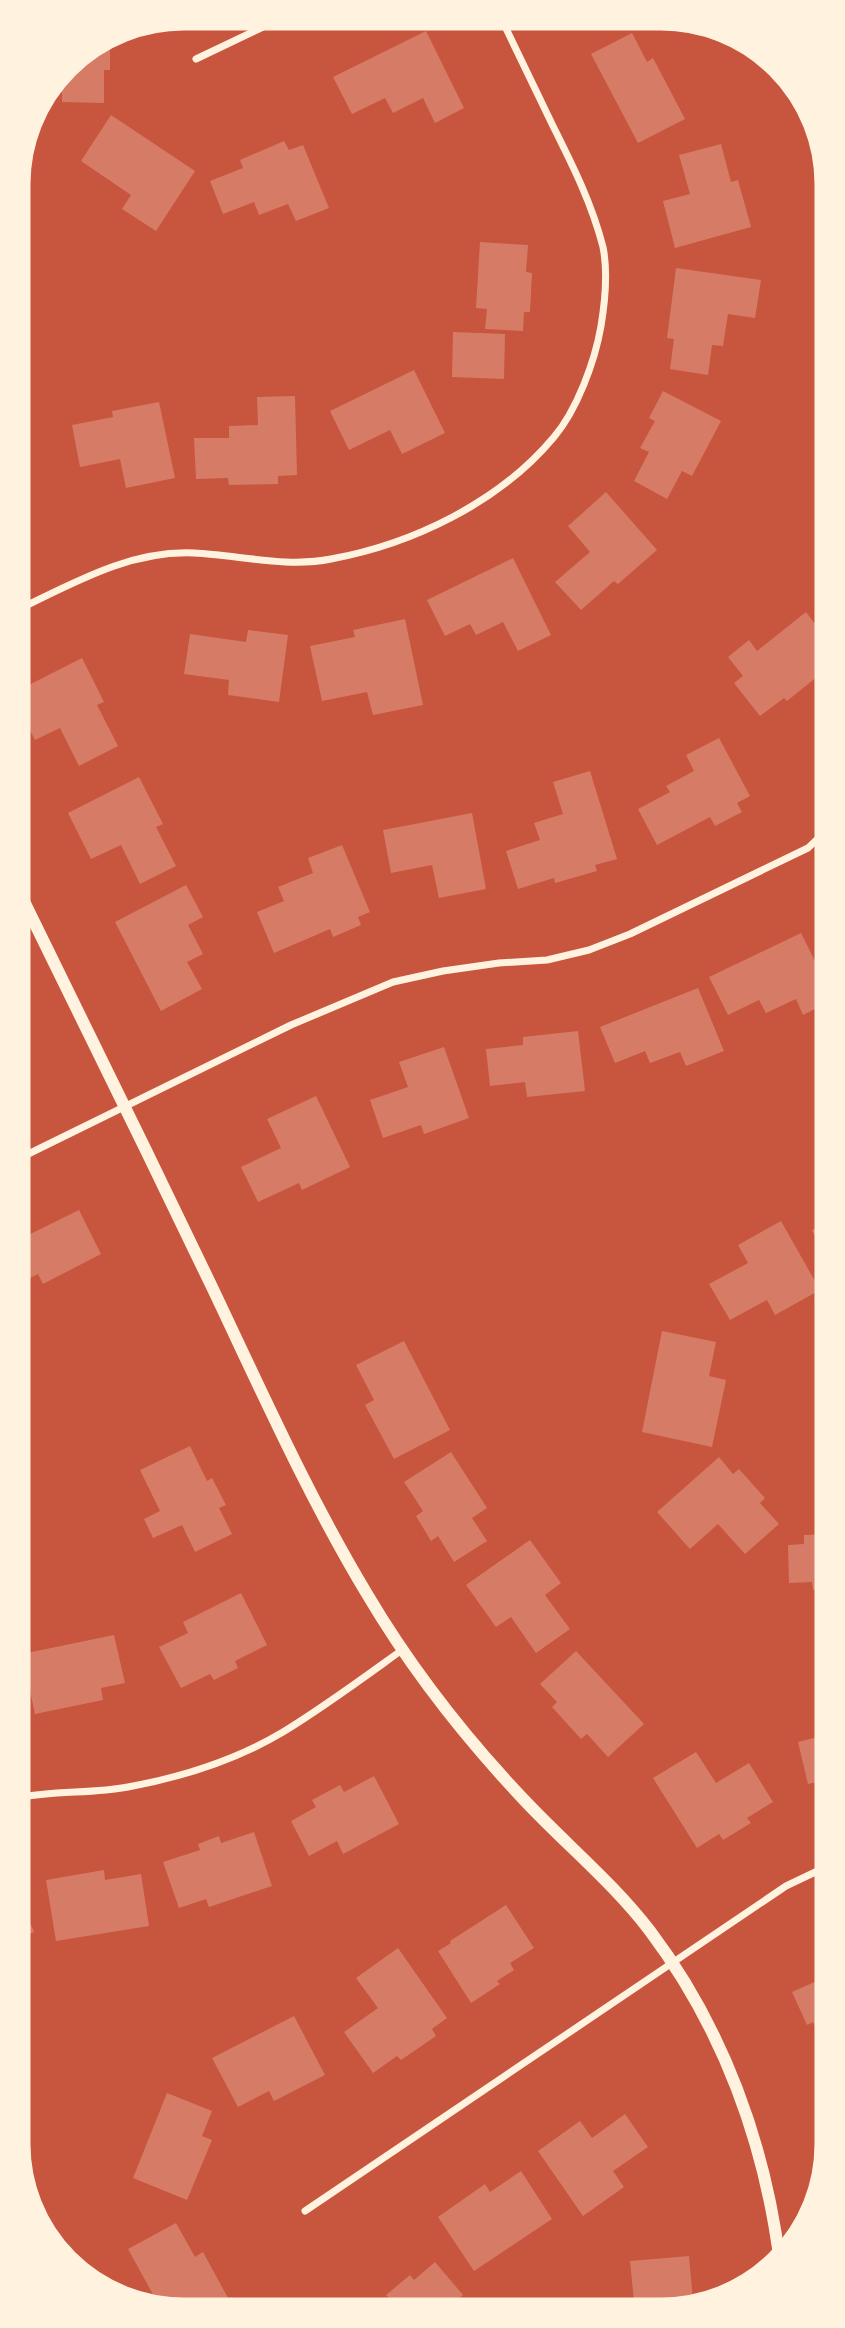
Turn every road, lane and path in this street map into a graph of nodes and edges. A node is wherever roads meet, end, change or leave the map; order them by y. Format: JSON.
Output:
{"nodes":[{"id":1,"x":265,"y":26,"type":"edge"},
{"id":2,"x":505,"y":26,"type":"edge"},
{"id":3,"x":196,"y":59,"type":"dead end"},
{"id":4,"x":27,"y":605,"type":"edge"},
{"id":5,"x":819,"y":838,"type":"edge"},
{"id":6,"x":27,"y":907,"type":"edge"},
{"id":7,"x":126,"y":1108,"type":"junction"},
{"id":8,"x":27,"y":1155,"type":"edge"},
{"id":9,"x":402,"y":1650,"type":"junction"},
{"id":10,"x":26,"y":1797,"type":"edge"},
{"id":11,"x":818,"y":1871,"type":"edge"},
{"id":12,"x":672,"y":1963,"type":"junction"},
{"id":13,"x":305,"y":2211,"type":"dead end"},
{"id":14,"x":778,"y":2249,"type":"edge"}],
"edges":[{"from":1,"to":3,"type":"street"},
{"from":2,"to":4,"type":"street"},
{"from":5,"to":7,"type":"street"},
{"from":6,"to":7,"type":"street"},
{"from":7,"to":8,"type":"street"},
{"from":7,"to":9,"type":"street"},
{"from":9,"to":10,"type":"street"},
{"from":9,"to":12,"type":"street"},
{"from":11,"to":12,"type":"street"},
{"from":12,"to":13,"type":"street"},
{"from":12,"to":14,"type":"street"}]}
